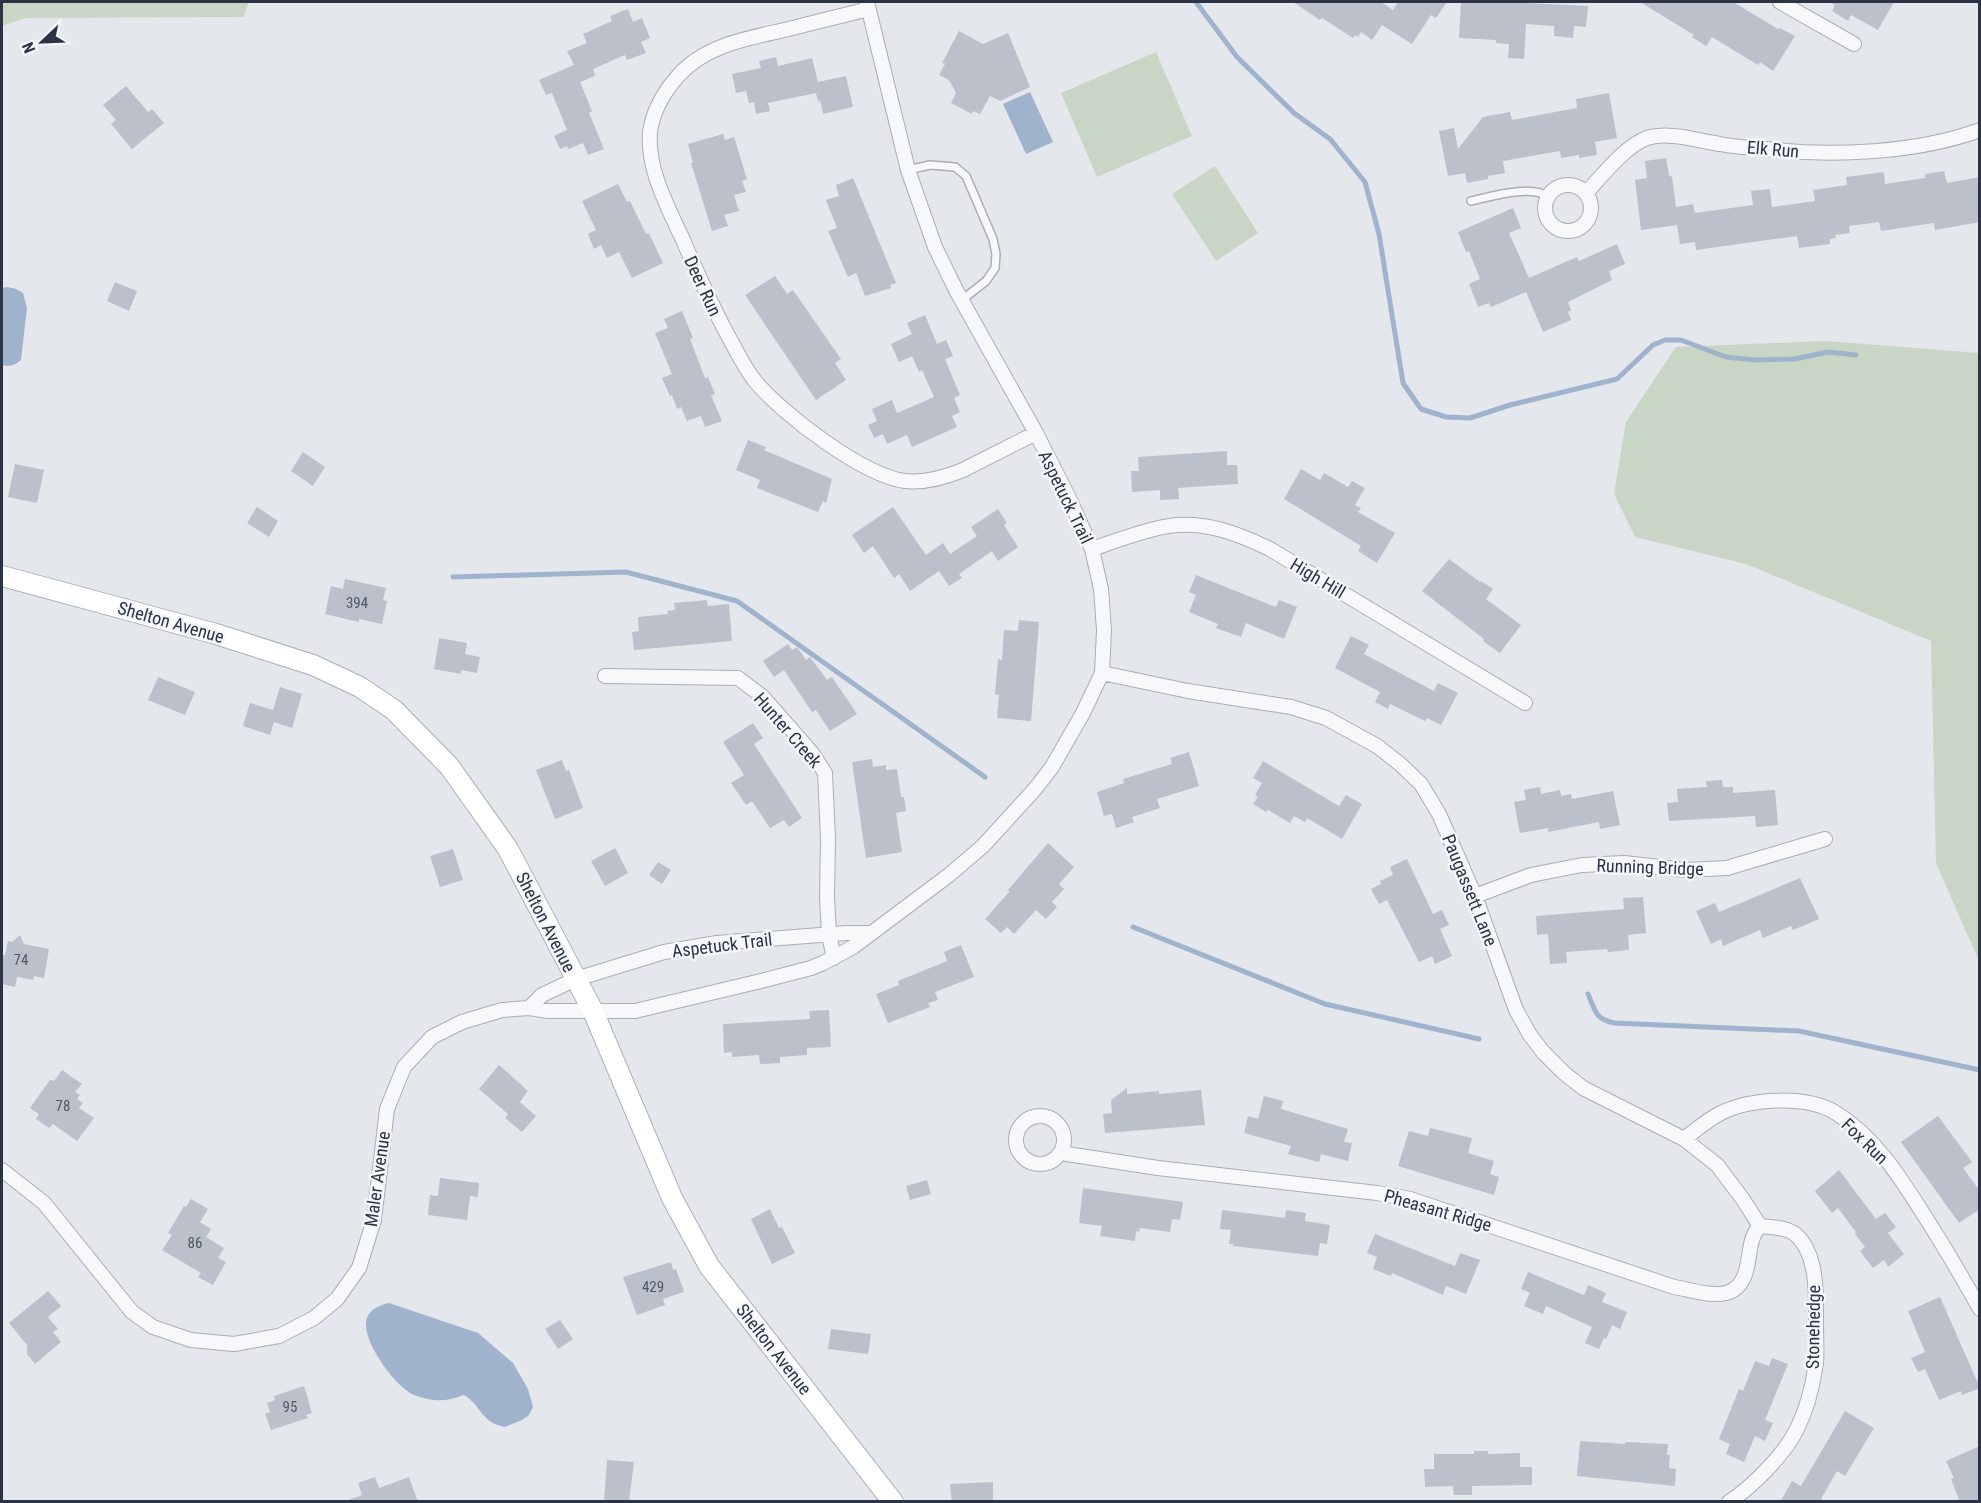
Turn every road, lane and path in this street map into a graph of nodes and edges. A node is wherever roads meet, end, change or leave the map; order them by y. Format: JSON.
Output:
{"nodes":[{"id":1,"x":1780,"y":2,"type":"edge"},
{"id":2,"x":868,"y":5,"type":"edge"},
{"id":3,"x":1854,"y":44,"type":"dead end"},
{"id":4,"x":1980,"y":130,"type":"edge"},
{"id":5,"x":908,"y":170,"type":"junction"},
{"id":6,"x":1586,"y":193,"type":"junction"},
{"id":7,"x":1548,"y":197,"type":"junction"},
{"id":8,"x":1471,"y":201,"type":"dead end"},
{"id":9,"x":962,"y":300,"type":"junction"},
{"id":10,"x":1036,"y":433,"type":"junction"},
{"id":11,"x":1092,"y":549,"type":"junction"},
{"id":12,"x":2,"y":576,"type":"edge"},
{"id":13,"x":1102,"y":673,"type":"junction"},
{"id":14,"x":605,"y":676,"type":"dead end"},
{"id":15,"x":1525,"y":703,"type":"dead end"},
{"id":16,"x":1825,"y":839,"type":"dead end"},
{"id":17,"x":1475,"y":896,"type":"junction"},
{"id":18,"x":871,"y":933,"type":"junction"},
{"id":19,"x":829,"y":935,"type":"junction"},
{"id":20,"x":834,"y":958,"type":"junction"},
{"id":21,"x":576,"y":979,"type":"junction"},
{"id":22,"x":528,"y":1008,"type":"junction"},
{"id":23,"x":592,"y":1011,"type":"junction"},
{"id":24,"x":1684,"y":1139,"type":"junction"},
{"id":25,"x":1062,"y":1151,"type":"dead end"},
{"id":26,"x":2,"y":1170,"type":"edge"},
{"id":27,"x":1760,"y":1226,"type":"junction"},
{"id":28,"x":1980,"y":1309,"type":"edge"},
{"id":29,"x":893,"y":1502,"type":"edge"},
{"id":30,"x":1729,"y":1502,"type":"edge"}],
"edges":[{"from":1,"to":3,"type":"street"},
{"from":2,"to":5,"type":"street","name":"Aspetuck Trail"},
{"from":2,"to":10,"type":"street","name":"Deer Run"},
{"from":4,"to":6,"type":"street","name":"Elk Run"},
{"from":5,"to":9,"type":"street","name":"Aspetuck Trail"},
{"from":5,"to":9,"type":"lane"},
{"from":6,"to":7,"type":"street"},
{"from":6,"to":7,"type":"street"},
{"from":7,"to":8,"type":"lane"},
{"from":9,"to":10,"type":"street","name":"Aspetuck Trail"},
{"from":10,"to":11,"type":"street","name":"Aspetuck Trail"},
{"from":11,"to":13,"type":"street","name":"Aspetuck Trail"},
{"from":11,"to":15,"type":"street","name":"High Hill"},
{"from":12,"to":21,"type":"main road","name":"Shelton Avenue"},
{"from":13,"to":17,"type":"street","name":"Paugassett Lane"},
{"from":13,"to":18,"type":"street","name":"Aspetuck Trail"},
{"from":14,"to":19,"type":"street","name":"Hunter Creek"},
{"from":16,"to":17,"type":"street","name":"Running Bridge"},
{"from":17,"to":24,"type":"street","name":"Paugassett Lane"},
{"from":18,"to":19,"type":"street","name":"Aspetuck Trail"},
{"from":18,"to":20,"type":"street","name":"Aspetuck Trail"},
{"from":19,"to":20,"type":"street","name":"Hunter Creek"},
{"from":19,"to":21,"type":"street","name":"Aspetuck Trail"},
{"from":20,"to":23,"type":"street","name":"Aspetuck Trail"},
{"from":21,"to":22,"type":"street"},
{"from":21,"to":23,"type":"main road","name":"Shelton Avenue"},
{"from":22,"to":23,"type":"street","name":"Maler Avenue"},
{"from":22,"to":26,"type":"street","name":"Maler Avenue"},
{"from":23,"to":29,"type":"main road","name":"Shelton Avenue"},
{"from":24,"to":27,"type":"street","name":"Paugassett Lane"},
{"from":24,"to":28,"type":"street","name":"Fox Run"},
{"from":25,"to":27,"type":"street","name":"Pheasant Ridge"},
{"from":27,"to":30,"type":"street","name":"Stonehedge"}]}
